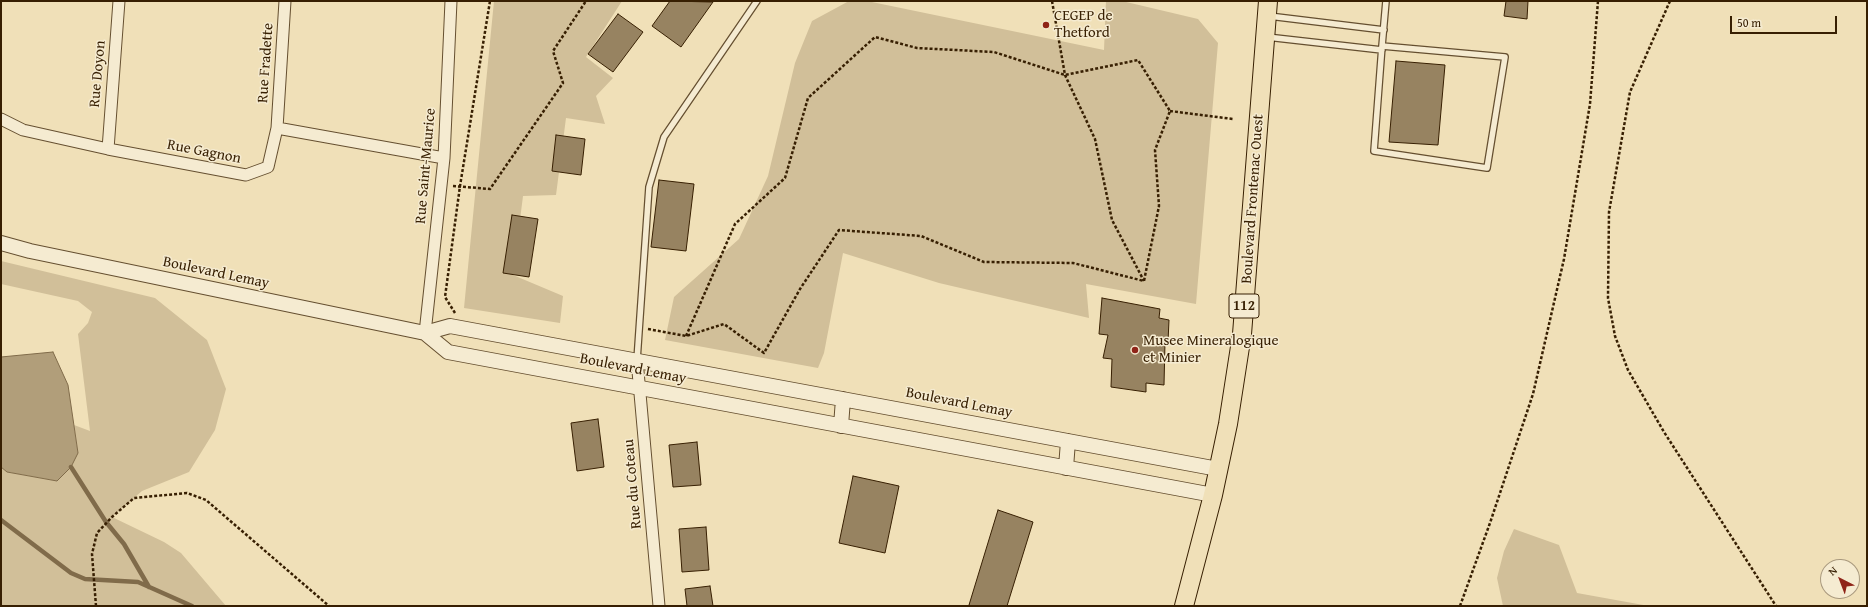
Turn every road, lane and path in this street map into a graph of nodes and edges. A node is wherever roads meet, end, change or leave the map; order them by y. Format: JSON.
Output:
{"nodes":[{"id":1,"x":119,"y":1,"type":"edge"},
{"id":2,"x":285,"y":1,"type":"edge"},
{"id":3,"x":452,"y":1,"type":"edge"},
{"id":4,"x":490,"y":1,"type":"edge"},
{"id":5,"x":586,"y":1,"type":"edge"},
{"id":6,"x":757,"y":1,"type":"edge"},
{"id":7,"x":1052,"y":1,"type":"edge"},
{"id":8,"x":1386,"y":1,"type":"edge"},
{"id":9,"x":1598,"y":1,"type":"edge"},
{"id":10,"x":1670,"y":1,"type":"edge"},
{"id":11,"x":1267,"y":8,"type":"edge"},
{"id":12,"x":1384,"y":30,"type":"junction"},
{"id":13,"x":1265,"y":37,"type":"junction"},
{"id":14,"x":1382,"y":48,"type":"junction"},
{"id":15,"x":1065,"y":75,"type":"junction"},
{"id":16,"x":1170,"y":111,"type":"junction"},
{"id":17,"x":1,"y":119,"type":"edge"},
{"id":18,"x":1233,"y":119,"type":"dead end"},
{"id":19,"x":277,"y":128,"type":"junction"},
{"id":20,"x":108,"y":149,"type":"junction"},
{"id":21,"x":444,"y":158,"type":"junction"},
{"id":22,"x":441,"y":184,"type":"junction"},
{"id":23,"x":460,"y":186,"type":"junction"},
{"id":24,"x":1,"y":243,"type":"edge"},
{"id":25,"x":1144,"y":281,"type":"junction"},
{"id":26,"x":458,"y":316,"type":"dead end"},
{"id":27,"x":639,"y":328,"type":"junction"},
{"id":28,"x":425,"y":333,"type":"junction"},
{"id":29,"x":686,"y":336,"type":"junction"},
{"id":30,"x":637,"y":360,"type":"junction"},
{"id":31,"x":639,"y":388,"type":"junction"},
{"id":32,"x":843,"y":399,"type":"junction"},
{"id":33,"x":841,"y":426,"type":"junction"},
{"id":34,"x":1068,"y":441,"type":"junction"},
{"id":35,"x":1066,"y":468,"type":"junction"},
{"id":36,"x":1218,"y":469,"type":"junction"},
{"id":37,"x":1213,"y":496,"type":"junction"},
{"id":38,"x":96,"y":606,"type":"edge"},
{"id":39,"x":329,"y":606,"type":"edge"},
{"id":40,"x":659,"y":606,"type":"edge"},
{"id":41,"x":1184,"y":606,"type":"edge"},
{"id":42,"x":1460,"y":606,"type":"edge"},
{"id":43,"x":1776,"y":606,"type":"edge"}],
"edges":[{"from":1,"to":20,"type":"street","name":"Rue Doyon"},
{"from":2,"to":19,"type":"street","name":"Rue Fradette"},
{"from":3,"to":21,"type":"street","name":"Rue Saint-Maurice"},
{"from":4,"to":23,"type":"path"},
{"from":5,"to":23,"type":"path"},
{"from":6,"to":27,"type":"lane"},
{"from":7,"to":15,"type":"path"},
{"from":8,"to":12,"type":"lane"},
{"from":9,"to":42,"type":"path"},
{"from":10,"to":43,"type":"path"},
{"from":11,"to":12,"type":"lane"},
{"from":11,"to":13,"type":"main road","name":"Boulevard Frontenac Ouest","number":"112"},
{"from":12,"to":14,"type":"lane"},
{"from":13,"to":14,"type":"lane"},
{"from":13,"to":36,"type":"main road","name":"Boulevard Frontenac Ouest","number":"112"},
{"from":14,"to":14,"type":"lane"},
{"from":15,"to":16,"type":"path"},
{"from":15,"to":25,"type":"path"},
{"from":15,"to":29,"type":"path"},
{"from":16,"to":18,"type":"path"},
{"from":16,"to":25,"type":"path"},
{"from":17,"to":20,"type":"street","name":"Rue Gagnon"},
{"from":19,"to":20,"type":"street","name":"Rue Gagnon"},
{"from":19,"to":21,"type":"street"},
{"from":21,"to":22,"type":"street","name":"Rue Saint-Maurice"},
{"from":22,"to":23,"type":"path"},
{"from":22,"to":28,"type":"street","name":"Rue Saint-Maurice"},
{"from":23,"to":26,"type":"path"},
{"from":24,"to":28,"type":"street","name":"Boulevard Lemay"},
{"from":25,"to":29,"type":"path"},
{"from":27,"to":29,"type":"path"},
{"from":27,"to":30,"type":"lane"},
{"from":28,"to":30,"type":"street","name":"Boulevard Lemay"},
{"from":28,"to":31,"type":"street","name":"Boulevard Lemay"},
{"from":30,"to":31,"type":"street","name":"Rue du Coteau"},
{"from":30,"to":32,"type":"street","name":"Boulevard Lemay"},
{"from":31,"to":33,"type":"street","name":"Boulevard Lemay"},
{"from":31,"to":40,"type":"street","name":"Rue du Coteau"},
{"from":32,"to":33,"type":"street"},
{"from":32,"to":34,"type":"street","name":"Boulevard Lemay"},
{"from":33,"to":35,"type":"street","name":"Boulevard Lemay"},
{"from":34,"to":35,"type":"street"},
{"from":34,"to":36,"type":"street","name":"Boulevard Lemay"},
{"from":35,"to":37,"type":"street","name":"Boulevard Lemay"},
{"from":36,"to":37,"type":"main road","name":"Boulevard Frontenac Ouest","number":"112"},
{"from":37,"to":41,"type":"main road","name":"Boulevard Frontenac Ouest","number":"112"},
{"from":38,"to":39,"type":"path"}]}
